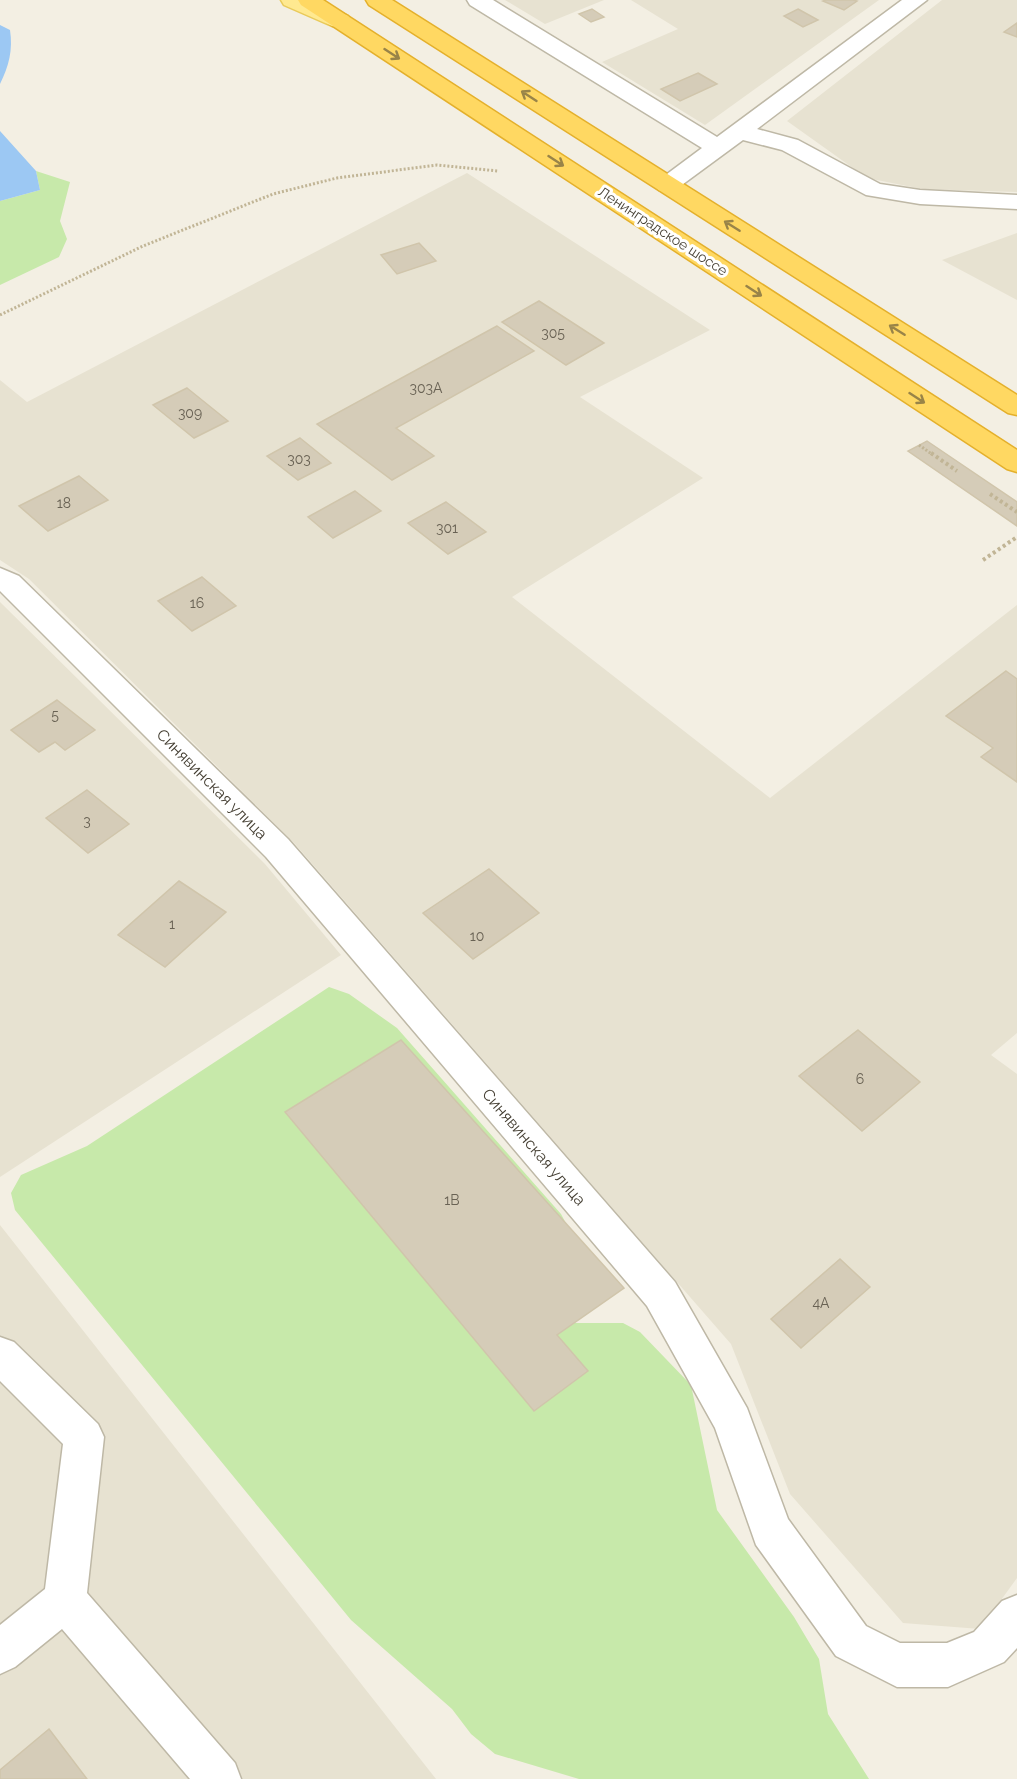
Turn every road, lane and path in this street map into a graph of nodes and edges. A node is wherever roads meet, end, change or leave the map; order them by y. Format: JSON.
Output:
{"nodes":[{"id":1,"x":292,"y":0,"type":"edge"},
{"id":2,"x":309,"y":0,"type":"edge"},
{"id":3,"x":377,"y":0,"type":"edge"},
{"id":4,"x":478,"y":0,"type":"edge"},
{"id":5,"x":916,"y":0,"type":"edge"},
{"id":6,"x":343,"y":22,"type":"junction"},
{"id":7,"x":737,"y":131,"type":"junction"},
{"id":8,"x":716,"y":146,"type":"junction"},
{"id":9,"x":498,"y":171,"type":"dead end"},
{"id":10,"x":667,"y":184,"type":"junction"},
{"id":11,"x":1017,"y":202,"type":"edge"},
{"id":12,"x":0,"y":315,"type":"edge"},
{"id":13,"x":1017,"y":407,"type":"edge"},
{"id":14,"x":919,"y":445,"type":"dead end"},
{"id":15,"x":1017,"y":463,"type":"edge"},
{"id":16,"x":957,"y":471,"type":"dead end"},
{"id":17,"x":990,"y":494,"type":"dead end"},
{"id":18,"x":1017,"y":512,"type":"edge"},
{"id":19,"x":1017,"y":537,"type":"edge"},
{"id":20,"x":982,"y":560,"type":"dead end"},
{"id":21,"x":0,"y":578,"type":"edge"},
{"id":22,"x":0,"y":1355,"type":"edge"},
{"id":23,"x":65,"y":1600,"type":"junction"},
{"id":24,"x":1017,"y":1616,"type":"edge"},
{"id":25,"x":0,"y":1652,"type":"edge"},
{"id":26,"x":219,"y":1779,"type":"edge"}],
"edges":[{"from":1,"to":6,"type":"main road"},
{"from":2,"to":6,"type":"highway","name":"Ленинградское шоссе"},
{"from":10,"to":3,"type":"highway","one_way":true},
{"from":4,"to":8,"type":"street"},
{"from":5,"to":7,"type":"street"},
{"from":6,"to":15,"type":"highway","name":"Ленинградское шоссе","one_way":true},
{"from":7,"to":8,"type":"street"},
{"from":7,"to":11,"type":"street"},
{"from":8,"to":10,"type":"street"},
{"from":9,"to":12,"type":"path"},
{"from":13,"to":10,"type":"highway","one_way":true},
{"from":14,"to":16,"type":"path"},
{"from":17,"to":18,"type":"path"},
{"from":19,"to":20,"type":"path"},
{"from":21,"to":24,"type":"street","name":"Синявинская улица"},
{"from":22,"to":23,"type":"street"},
{"from":23,"to":25,"type":"street"},
{"from":23,"to":26,"type":"street"}]}
